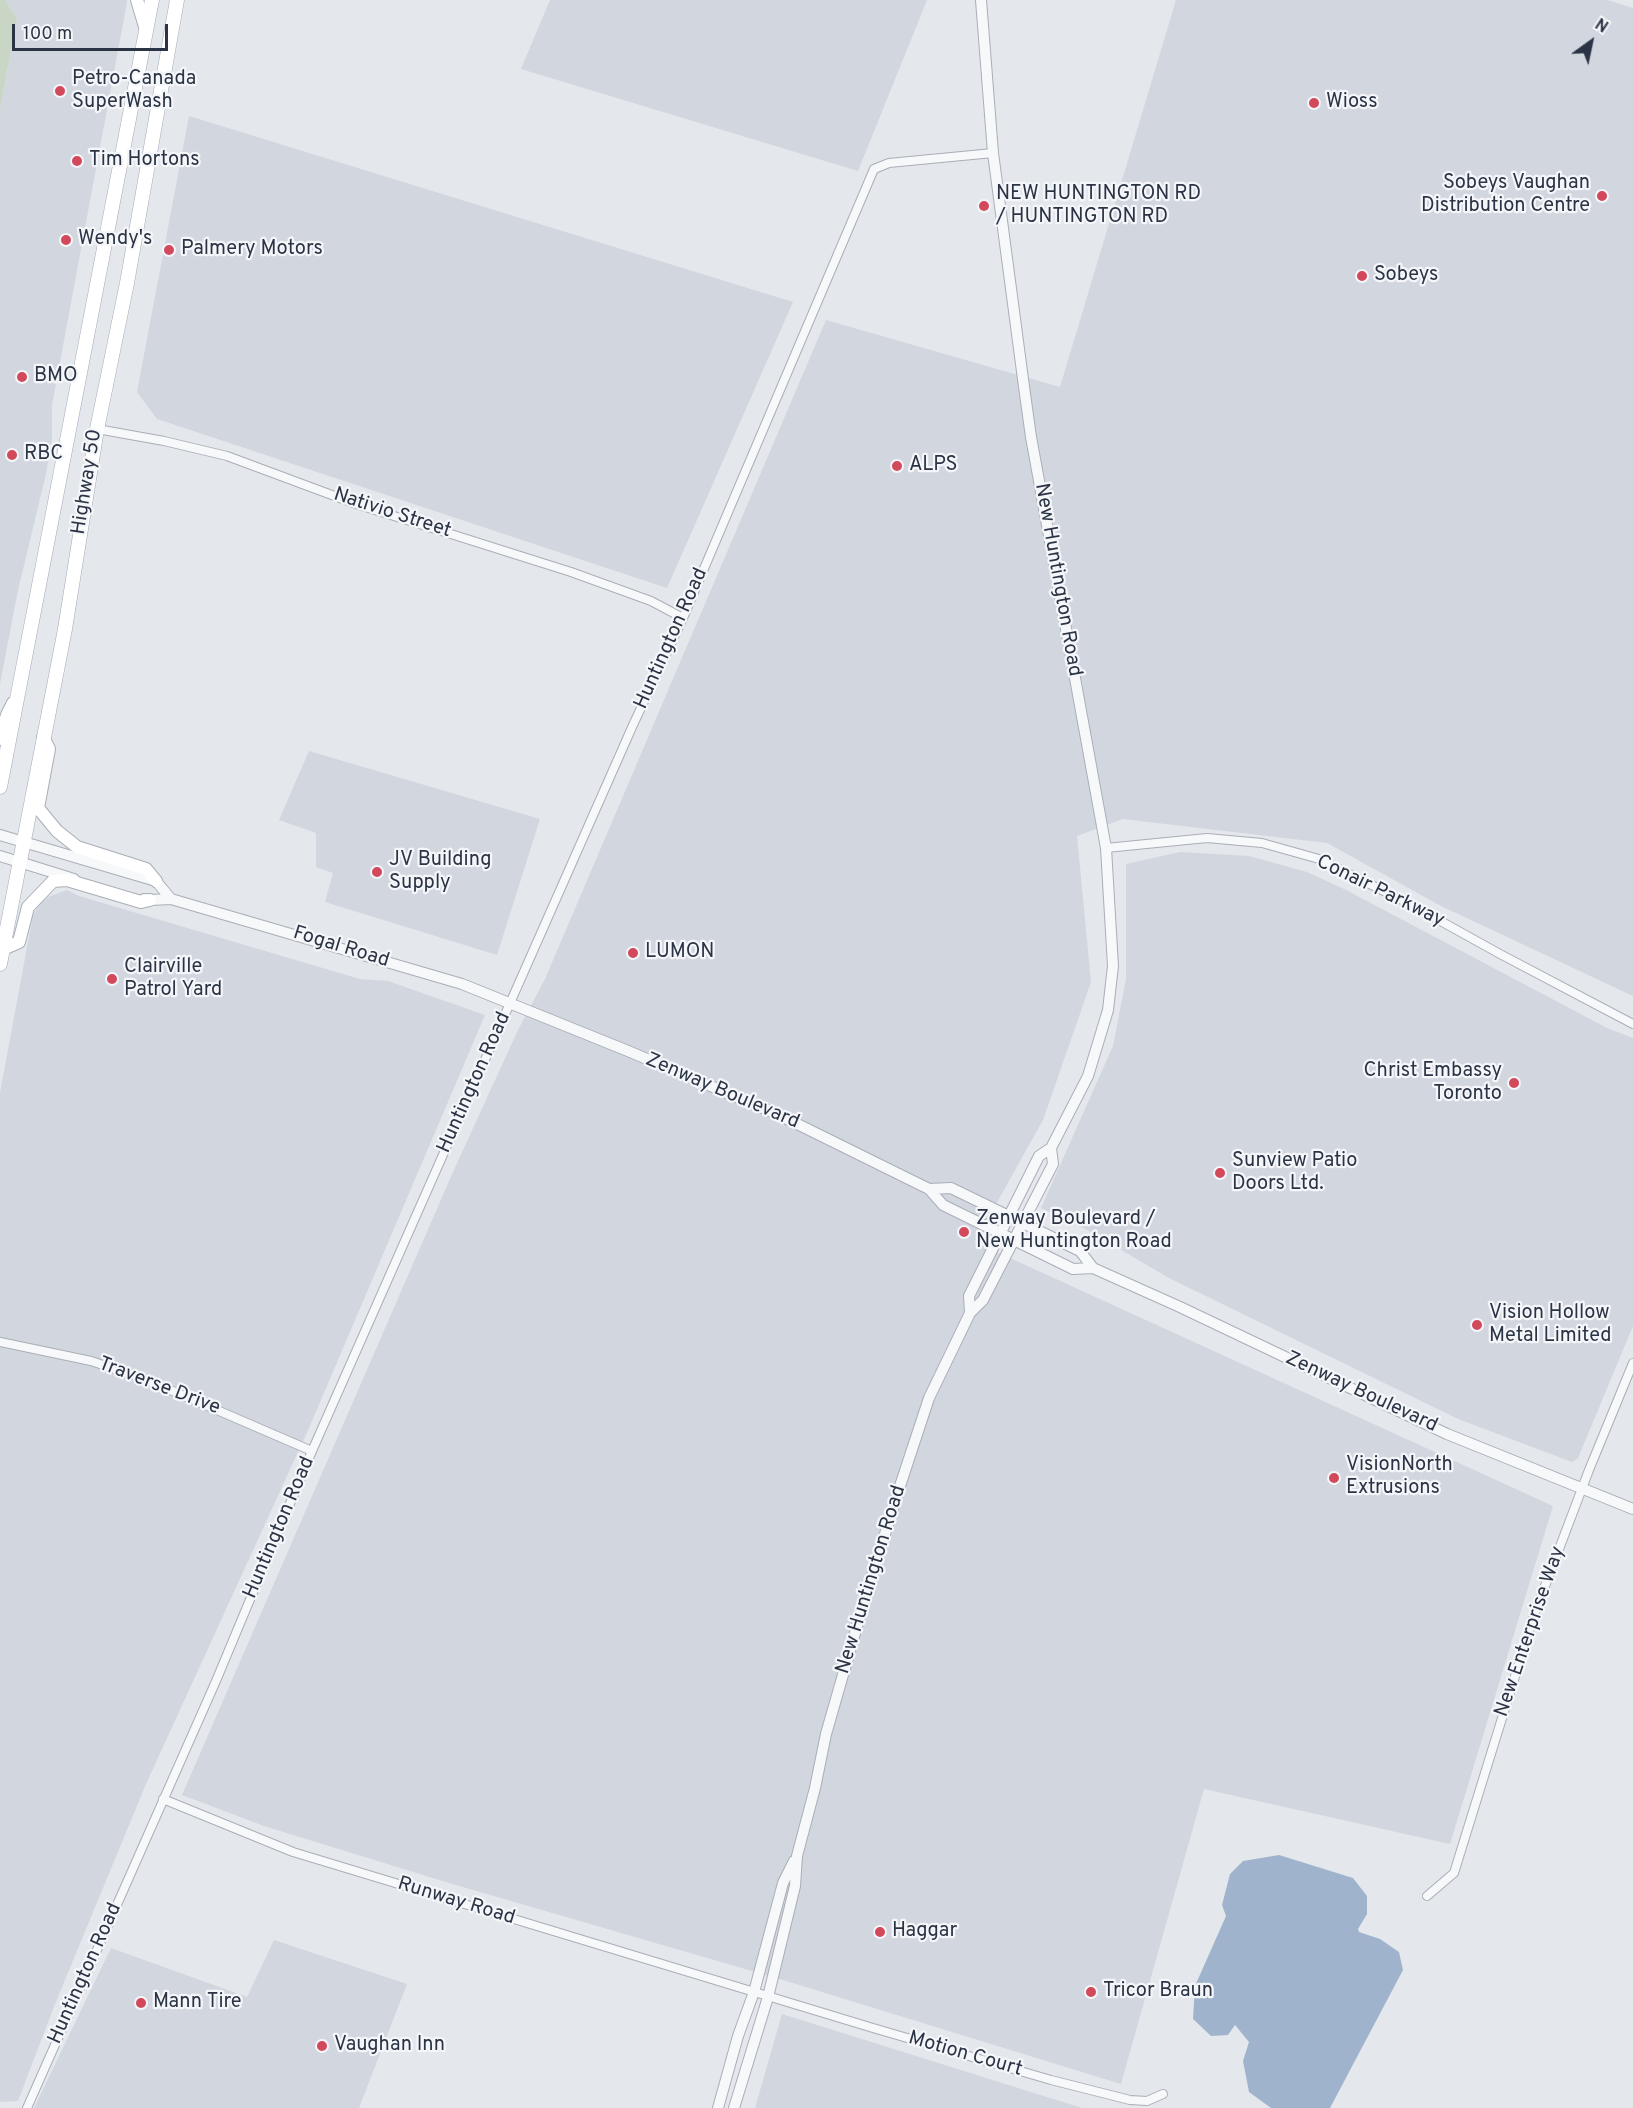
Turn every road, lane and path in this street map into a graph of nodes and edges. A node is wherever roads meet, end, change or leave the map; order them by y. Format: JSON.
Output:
{"nodes":[{"id":1,"x":137,"y":0,"type":"edge"},
{"id":2,"x":152,"y":0,"type":"edge"},
{"id":3,"x":177,"y":0,"type":"edge"},
{"id":4,"x":981,"y":0,"type":"edge"},
{"id":5,"x":146,"y":30,"type":"junction"},
{"id":6,"x":993,"y":153,"type":"junction"},
{"id":7,"x":97,"y":429,"type":"junction"},
{"id":8,"x":683,"y":618,"type":"junction"},
{"id":9,"x":18,"y":694,"type":"junction"},
{"id":10,"x":43,"y":737,"type":"junction"},
{"id":11,"x":0,"y":739,"type":"edge"},
{"id":12,"x":0,"y":787,"type":"edge"},
{"id":13,"x":0,"y":835,"type":"edge"},
{"id":14,"x":23,"y":842,"type":"junction"},
{"id":15,"x":1106,"y":848,"type":"junction"},
{"id":16,"x":0,"y":856,"type":"edge"},
{"id":17,"x":19,"y":862,"type":"junction"},
{"id":18,"x":156,"y":880,"type":"junction"},
{"id":19,"x":171,"y":899,"type":"junction"},
{"id":20,"x":150,"y":900,"type":"junction"},
{"id":21,"x":3,"y":949,"type":"junction"},
{"id":22,"x":0,"y":964,"type":"edge"},
{"id":23,"x":510,"y":1004,"type":"junction"},
{"id":24,"x":1633,"y":1024,"type":"edge"},
{"id":25,"x":1051,"y":1148,"type":"junction"},
{"id":26,"x":929,"y":1189,"type":"junction"},
{"id":27,"x":1009,"y":1217,"type":"junction"},
{"id":28,"x":1023,"y":1223,"type":"junction"},
{"id":29,"x":1001,"y":1233,"type":"junction"},
{"id":30,"x":1014,"y":1240,"type":"junction"},
{"id":31,"x":1093,"y":1268,"type":"junction"},
{"id":32,"x":970,"y":1313,"type":"junction"},
{"id":33,"x":0,"y":1342,"type":"edge"},
{"id":34,"x":1633,"y":1363,"type":"edge"},
{"id":35,"x":312,"y":1451,"type":"junction"},
{"id":36,"x":1583,"y":1489,"type":"junction"},
{"id":37,"x":1633,"y":1509,"type":"edge"},
{"id":38,"x":164,"y":1798,"type":"junction"},
{"id":39,"x":797,"y":1856,"type":"junction"},
{"id":40,"x":1427,"y":1896,"type":"dead end"},
{"id":41,"x":754,"y":1992,"type":"junction"},
{"id":42,"x":768,"y":1997,"type":"junction"},
{"id":43,"x":1163,"y":2094,"type":"dead end"},
{"id":44,"x":27,"y":2108,"type":"edge"},
{"id":45,"x":718,"y":2108,"type":"edge"},
{"id":46,"x":734,"y":2108,"type":"edge"}],
"edges":[{"from":1,"to":5,"type":"main road"},
{"from":2,"to":5,"type":"main road","name":"Highway 50"},
{"from":3,"to":7,"type":"main road","name":"Highway 50"},
{"from":4,"to":6,"type":"street","name":"New Huntington Road"},
{"from":5,"to":9,"type":"main road","name":"Highway 50"},
{"from":6,"to":8,"type":"street","name":"Huntington Road"},
{"from":6,"to":15,"type":"street","name":"New Huntington Road"},
{"from":7,"to":8,"type":"street","name":"Nativio Street"},
{"from":7,"to":10,"type":"main road","name":"Highway 50"},
{"from":8,"to":23,"type":"street","name":"Huntington Road"},
{"from":9,"to":11,"type":"main road"},
{"from":9,"to":12,"type":"main road","name":"Highway 50"},
{"from":10,"to":14,"type":"main road","name":"Highway 50"},
{"from":10,"to":18,"type":"main road"},
{"from":13,"to":14,"type":"street"},
{"from":14,"to":17,"type":"main road","name":"Highway 50"},
{"from":14,"to":18,"type":"street"},
{"from":15,"to":24,"type":"street","name":"Conair Parkway"},
{"from":15,"to":25,"type":"street","name":"New Huntington Road"},
{"from":16,"to":17,"type":"street","name":"Fogal Road"},
{"from":17,"to":20,"type":"street","name":"Fogal Road"},
{"from":17,"to":21,"type":"main road","name":"Highway 50"},
{"from":18,"to":19,"type":"street"},
{"from":19,"to":20,"type":"street","name":"Fogal Road"},
{"from":19,"to":23,"type":"street","name":"Fogal Road"},
{"from":20,"to":21,"type":"main road"},
{"from":21,"to":22,"type":"main road","name":"Highway 50"},
{"from":23,"to":26,"type":"street","name":"Zenway Boulevard"},
{"from":23,"to":35,"type":"street","name":"Huntington Road"},
{"from":25,"to":27,"type":"street","name":"New Huntington Road"},
{"from":25,"to":28,"type":"street","name":"New Huntington Road"},
{"from":26,"to":27,"type":"street","name":"Zenway Boulevard"},
{"from":26,"to":29,"type":"street","name":"Zenway Boulevard"},
{"from":27,"to":28,"type":"street","name":"Zenway Boulevard"},
{"from":27,"to":29,"type":"street","name":"New Huntington Road"},
{"from":28,"to":30,"type":"street","name":"New Huntington Road"},
{"from":28,"to":31,"type":"street","name":"Zenway Boulevard"},
{"from":29,"to":30,"type":"street","name":"Zenway Boulevard"},
{"from":29,"to":32,"type":"street","name":"New Huntington Road"},
{"from":30,"to":31,"type":"street","name":"Zenway Boulevard"},
{"from":30,"to":32,"type":"street","name":"New Huntington Road"},
{"from":31,"to":36,"type":"street","name":"Zenway Boulevard"},
{"from":32,"to":39,"type":"street","name":"New Huntington Road"},
{"from":33,"to":35,"type":"street","name":"Traverse Drive"},
{"from":34,"to":36,"type":"street","name":"New Enterprise Way"},
{"from":35,"to":38,"type":"street","name":"Huntington Road"},
{"from":36,"to":37,"type":"street","name":"Zenway Boulevard"},
{"from":36,"to":40,"type":"street","name":"New Enterprise Way"},
{"from":38,"to":41,"type":"street","name":"Runway Road"},
{"from":38,"to":44,"type":"street","name":"Huntington Road"},
{"from":39,"to":41,"type":"street","name":"New Huntington Road"},
{"from":39,"to":42,"type":"street","name":"New Huntington Road"},
{"from":41,"to":42,"type":"street","name":"Runway Road"},
{"from":41,"to":45,"type":"street","name":"New Huntington Road"},
{"from":42,"to":43,"type":"street","name":"Motion Court"},
{"from":42,"to":46,"type":"street","name":"New Huntington Road"}]}
